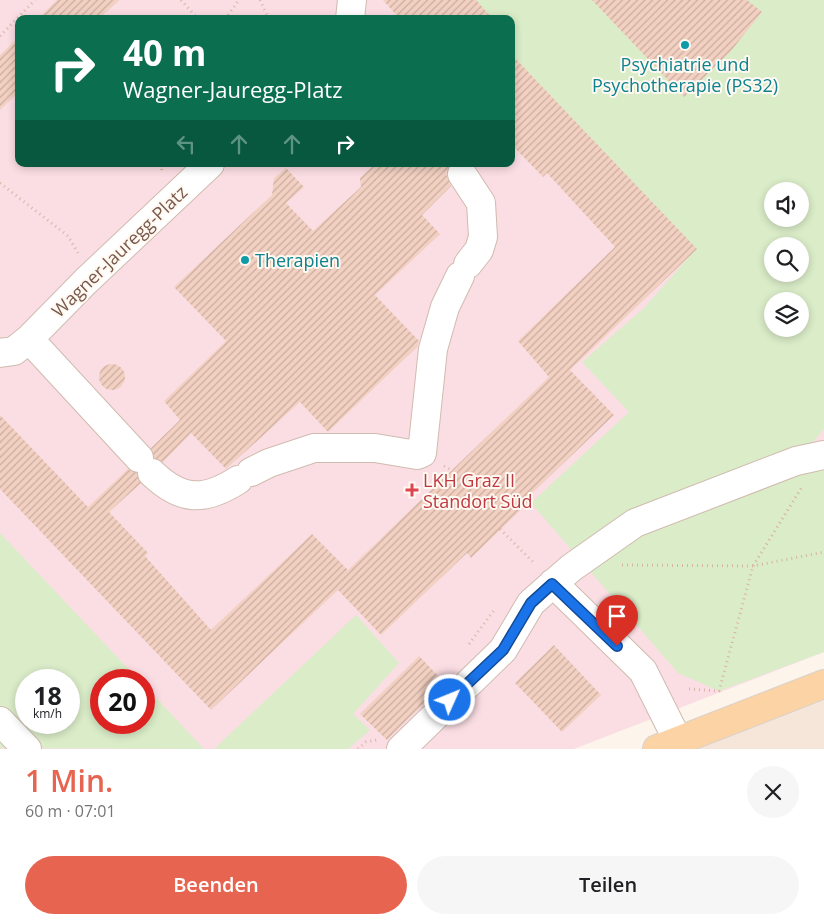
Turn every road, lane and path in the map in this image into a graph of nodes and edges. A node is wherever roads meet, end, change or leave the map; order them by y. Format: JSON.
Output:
{"nodes":[{"id":1,"x":34,"y":0,"type":"edge"},
{"id":2,"x":181,"y":0,"type":"edge"},
{"id":3,"x":238,"y":0,"type":"edge"},
{"id":4,"x":260,"y":0,"type":"edge"},
{"id":5,"x":352,"y":0,"type":"edge"},
{"id":6,"x":20,"y":15,"type":"edge"},
{"id":7,"x":194,"y":15,"type":"edge"},
{"id":8,"x":228,"y":15,"type":"edge"},
{"id":9,"x":267,"y":15,"type":"edge"},
{"id":10,"x":350,"y":15,"type":"edge"},
{"id":11,"x":15,"y":20,"type":"edge"},
{"id":12,"x":0,"y":36,"type":"edge"},
{"id":13,"x":207,"y":167,"type":"edge"},
{"id":14,"x":462,"y":174,"type":"dead end"},
{"id":15,"x":0,"y":183,"type":"edge"},
{"id":16,"x":86,"y":281,"type":"junction"},
{"id":17,"x":29,"y":340,"type":"junction"},
{"id":18,"x":0,"y":353,"type":"edge"},
{"id":19,"x":824,"y":456,"type":"edge"},
{"id":20,"x":806,"y":480,"type":"dead end"},
{"id":21,"x":500,"y":529,"type":"dead end"},
{"id":22,"x":824,"y":552,"type":"edge"},
{"id":23,"x":618,"y":565,"type":"dead end"},
{"id":24,"x":753,"y":566,"type":"junction"},
{"id":25,"x":552,"y":584,"type":"junction"},
{"id":26,"x":824,"y":684,"type":"edge"},
{"id":27,"x":689,"y":689,"type":"dead end"},
{"id":28,"x":0,"y":721,"type":"edge"},
{"id":29,"x":391,"y":744,"type":"edge"},
{"id":30,"x":668,"y":745,"type":"edge"},
{"id":31,"x":27,"y":749,"type":"edge"},
{"id":32,"x":358,"y":749,"type":"edge"}],
"edges":[{"from":1,"to":6,"type":"path"},
{"from":2,"to":7,"type":"path"},
{"from":3,"to":8,"type":"path"},
{"from":4,"to":9,"type":"path"},
{"from":5,"to":10,"type":"lane"},
{"from":11,"to":12,"type":"path"},
{"from":13,"to":16,"type":"lane","name":"Wagner-Jauregg-Platz"},
{"from":14,"to":17,"type":"lane"},
{"from":15,"to":16,"type":"path"},
{"from":16,"to":17,"type":"lane","name":"Wagner-Jauregg-Platz"},
{"from":17,"to":18,"type":"lane","name":"Wagner-Jauregg-Platz"},
{"from":19,"to":25,"type":"lane"},
{"from":20,"to":24,"type":"path"},
{"from":21,"to":25,"type":"path"},
{"from":22,"to":24,"type":"path"},
{"from":23,"to":24,"type":"path"},
{"from":24,"to":27,"type":"path"},
{"from":25,"to":29,"type":"lane"},
{"from":25,"to":30,"type":"lane"},
{"from":26,"to":30,"type":"main road"},
{"from":28,"to":31,"type":"lane"},
{"from":29,"to":32,"type":"path"}]}
